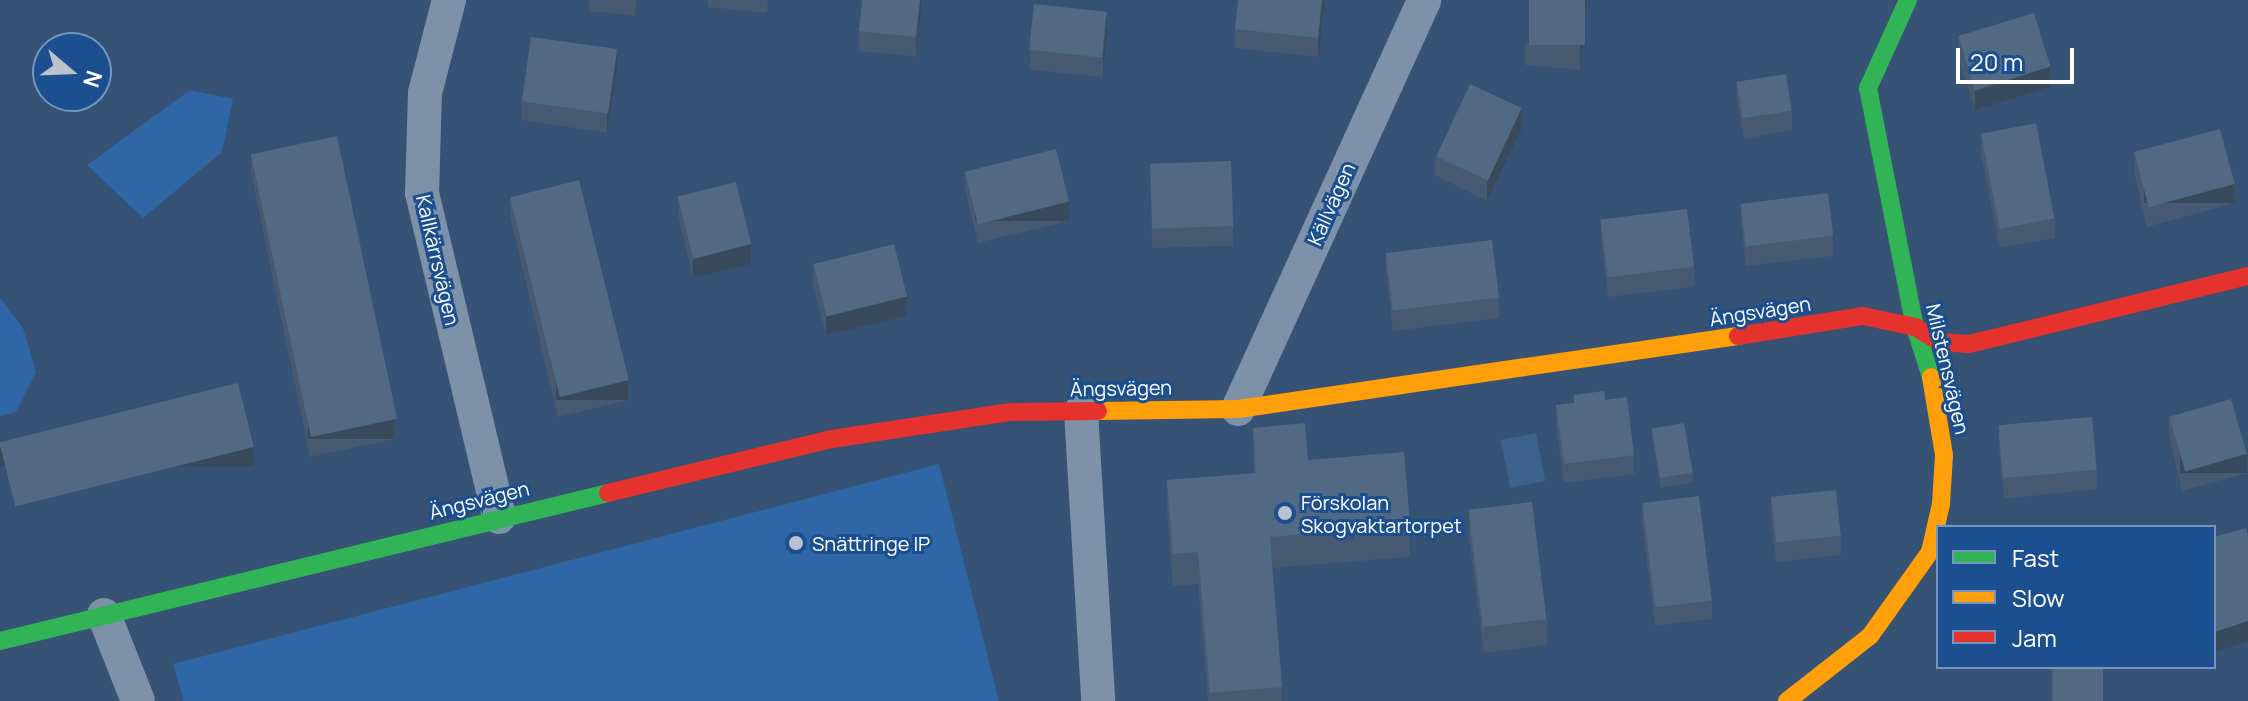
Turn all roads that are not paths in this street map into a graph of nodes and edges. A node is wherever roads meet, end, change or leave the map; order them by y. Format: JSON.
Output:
{"nodes":[{"id":1,"x":449,"y":0,"type":"edge"},
{"id":2,"x":1424,"y":0,"type":"edge"},
{"id":3,"x":1908,"y":0,"type":"edge"},
{"id":4,"x":2248,"y":276,"type":"edge"},
{"id":5,"x":1915,"y":327,"type":"junction"},
{"id":6,"x":1238,"y":409,"type":"junction"},
{"id":7,"x":1081,"y":411,"type":"junction"},
{"id":8,"x":499,"y":517,"type":"junction"},
{"id":9,"x":104,"y":615,"type":"junction"},
{"id":10,"x":0,"y":641,"type":"edge"},
{"id":11,"x":138,"y":701,"type":"edge"},
{"id":12,"x":1098,"y":701,"type":"edge"},
{"id":13,"x":1787,"y":701,"type":"edge"}],
"edges":[{"from":1,"to":8,"type":"street","name":"Kallkärrsvägen"},
{"from":2,"to":6,"type":"street","name":"Källvägen"},
{"from":3,"to":5,"type":"street","name":"Milstensvägen"},
{"from":4,"to":5,"type":"street","name":"Ängsvägen"},
{"from":5,"to":6,"type":"street","name":"Ängsvägen"},
{"from":5,"to":13,"type":"street","name":"Milstensvägen"},
{"from":6,"to":7,"type":"street","name":"Ängsvägen"},
{"from":7,"to":8,"type":"street","name":"Ängsvägen"},
{"from":7,"to":12,"type":"street"},
{"from":8,"to":9,"type":"street","name":"Ängsvägen"},
{"from":9,"to":10,"type":"street","name":"Ängsvägen"},
{"from":9,"to":11,"type":"street"}]}
